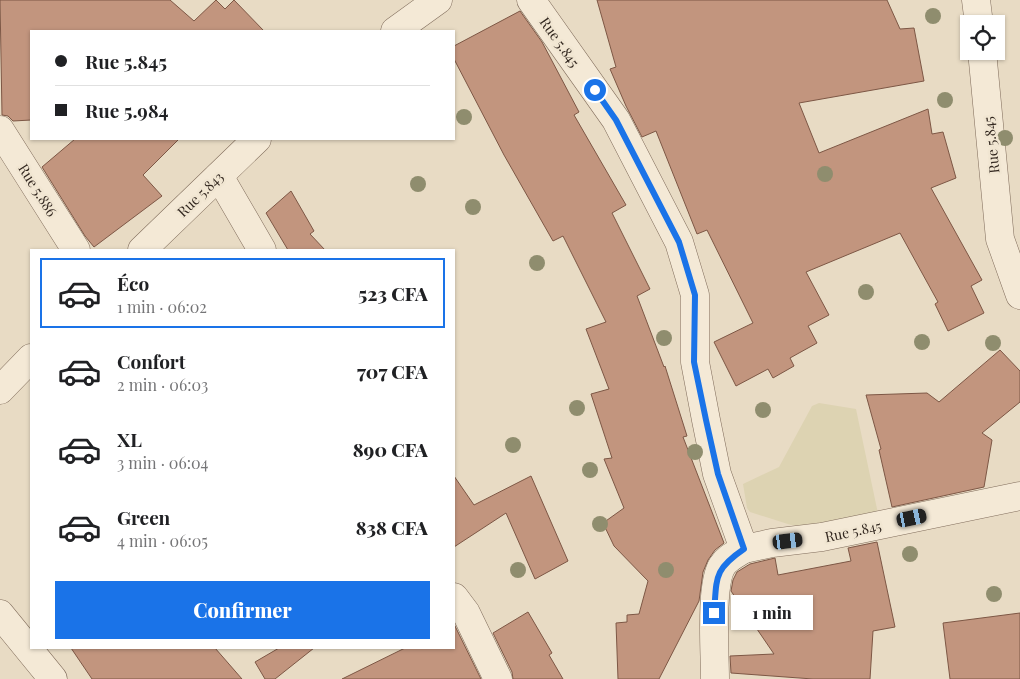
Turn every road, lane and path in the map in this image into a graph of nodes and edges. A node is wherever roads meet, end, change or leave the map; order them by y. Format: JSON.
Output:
{"nodes":[{"id":1,"x":438,"y":0,"type":"edge"},
{"id":2,"x":531,"y":0,"type":"edge"},
{"id":3,"x":976,"y":0,"type":"edge"},
{"id":4,"x":978,"y":15,"type":"edge"},
{"id":5,"x":396,"y":30,"type":"edge"},
{"id":6,"x":983,"y":60,"type":"edge"},
{"id":7,"x":0,"y":130,"type":"edge"},
{"id":8,"x":256,"y":140,"type":"edge"},
{"id":9,"x":218,"y":176,"type":"junction"},
{"id":10,"x":75,"y":249,"type":"edge"},
{"id":11,"x":143,"y":249,"type":"edge"},
{"id":12,"x":261,"y":249,"type":"edge"},
{"id":13,"x":1020,"y":295,"type":"edge"},
{"id":14,"x":30,"y":359,"type":"edge"},
{"id":15,"x":0,"y":390,"type":"edge"},
{"id":16,"x":1020,"y":496,"type":"edge"},
{"id":17,"x":744,"y":549,"type":"junction"},
{"id":18,"x":455,"y":598,"type":"edge"},
{"id":19,"x":0,"y":614,"type":"edge"},
{"id":20,"x":53,"y":679,"type":"edge"},
{"id":21,"x":498,"y":679,"type":"edge"},
{"id":22,"x":715,"y":679,"type":"edge"}],
"edges":[{"from":1,"to":5,"type":"street"},
{"from":2,"to":17,"type":"street","name":"Rue 5.845"},
{"from":3,"to":4,"type":"street"},
{"from":6,"to":13,"type":"street","name":"Rue 5.845"},
{"from":7,"to":10,"type":"street","name":"Rue 5.886"},
{"from":8,"to":9,"type":"street","name":"Rue 5.843"},
{"from":9,"to":11,"type":"street","name":"Rue 5.843"},
{"from":9,"to":12,"type":"street"},
{"from":14,"to":15,"type":"street"},
{"from":16,"to":17,"type":"street","name":"Rue 5.845"},
{"from":17,"to":22,"type":"street"},
{"from":18,"to":21,"type":"street"},
{"from":19,"to":20,"type":"street"}]}
